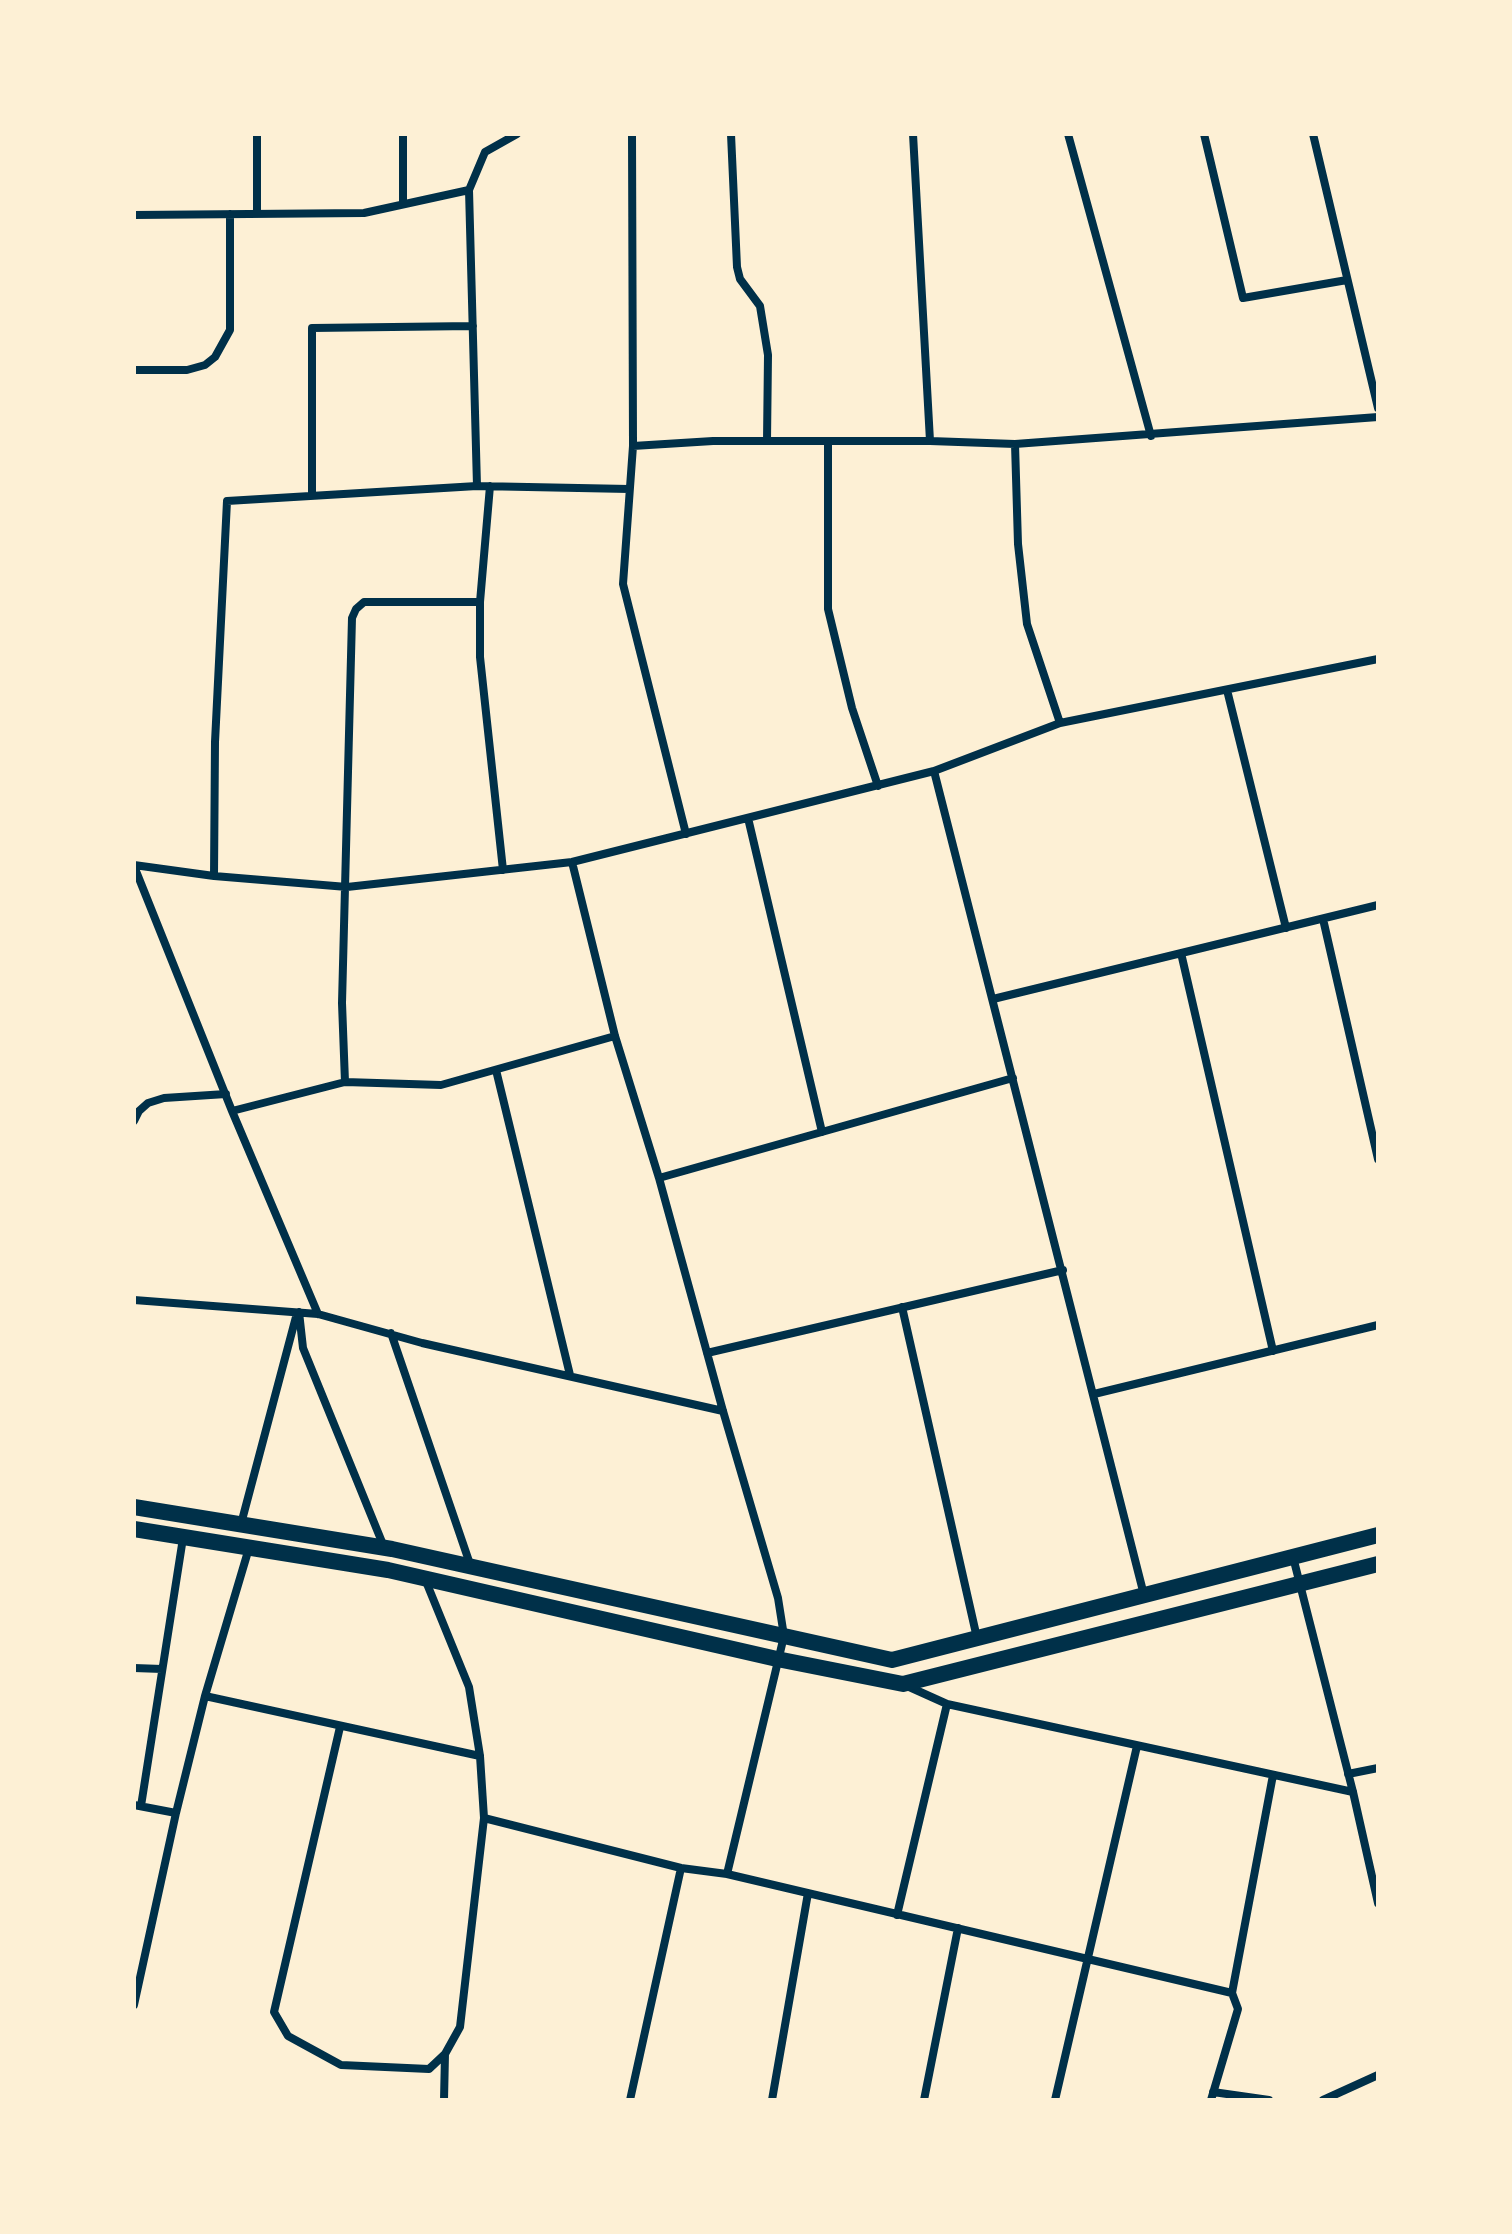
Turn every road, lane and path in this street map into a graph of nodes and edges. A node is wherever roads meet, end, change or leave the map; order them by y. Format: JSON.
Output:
{"nodes":[{"id":1,"x":257,"y":134,"type":"edge"},
{"id":2,"x":403,"y":134,"type":"edge"},
{"id":3,"x":517,"y":134,"type":"edge"},
{"id":4,"x":632,"y":134,"type":"edge"},
{"id":5,"x":731,"y":134,"type":"edge"},
{"id":6,"x":913,"y":134,"type":"edge"},
{"id":7,"x":1068,"y":134,"type":"edge"},
{"id":8,"x":1204,"y":134,"type":"edge"},
{"id":9,"x":1313,"y":134,"type":"edge"},
{"id":10,"x":469,"y":190,"type":"junction"},
{"id":11,"x":403,"y":204,"type":"junction"},
{"id":12,"x":230,"y":214,"type":"junction"},
{"id":13,"x":257,"y":214,"type":"junction"},
{"id":14,"x":134,"y":215,"type":"edge"},
{"id":15,"x":1347,"y":280,"type":"junction"},
{"id":16,"x":473,"y":326,"type":"junction"},
{"id":17,"x":134,"y":370,"type":"edge"},
{"id":18,"x":1378,"y":408,"type":"edge"},
{"id":19,"x":1378,"y":417,"type":"edge"},
{"id":20,"x":1151,"y":436,"type":"junction"},
{"id":21,"x":767,"y":441,"type":"junction"},
{"id":22,"x":828,"y":441,"type":"junction"},
{"id":23,"x":930,"y":441,"type":"junction"},
{"id":24,"x":1015,"y":444,"type":"junction"},
{"id":25,"x":633,"y":446,"type":"junction"},
{"id":26,"x":477,"y":486,"type":"junction"},
{"id":27,"x":490,"y":486,"type":"junction"},
{"id":28,"x":629,"y":489,"type":"junction"},
{"id":29,"x":312,"y":496,"type":"junction"},
{"id":30,"x":480,"y":602,"type":"junction"},
{"id":31,"x":1378,"y":659,"type":"edge"},
{"id":32,"x":1227,"y":690,"type":"junction"},
{"id":33,"x":1060,"y":723,"type":"junction"},
{"id":34,"x":934,"y":771,"type":"junction"},
{"id":35,"x":878,"y":786,"type":"junction"},
{"id":36,"x":748,"y":818,"type":"junction"},
{"id":37,"x":686,"y":834,"type":"junction"},
{"id":38,"x":572,"y":862,"type":"junction"},
{"id":39,"x":134,"y":865,"type":"edge"},
{"id":40,"x":503,"y":870,"type":"junction"},
{"id":41,"x":214,"y":876,"type":"junction"},
{"id":42,"x":347,"y":887,"type":"junction"},
{"id":43,"x":1378,"y":905,"type":"edge"},
{"id":44,"x":1323,"y":919,"type":"junction"},
{"id":45,"x":1286,"y":928,"type":"junction"},
{"id":46,"x":1181,"y":953,"type":"junction"},
{"id":47,"x":993,"y":999,"type":"junction"},
{"id":48,"x":615,"y":1036,"type":"junction"},
{"id":49,"x":496,"y":1070,"type":"junction"},
{"id":50,"x":1013,"y":1078,"type":"junction"},
{"id":51,"x":345,"y":1082,"type":"junction"},
{"id":52,"x":226,"y":1094,"type":"junction"},
{"id":53,"x":232,"y":1111,"type":"junction"},
{"id":54,"x":134,"y":1121,"type":"edge"},
{"id":55,"x":822,"y":1132,"type":"junction"},
{"id":56,"x":1378,"y":1159,"type":"edge"},
{"id":57,"x":659,"y":1178,"type":"junction"},
{"id":58,"x":1063,"y":1270,"type":"junction"},
{"id":59,"x":134,"y":1300,"type":"edge"},
{"id":60,"x":902,"y":1307,"type":"junction"},
{"id":61,"x":298,"y":1312,"type":"junction"},
{"id":62,"x":318,"y":1314,"type":"junction"},
{"id":63,"x":1378,"y":1325,"type":"edge"},
{"id":64,"x":391,"y":1333,"type":"junction"},
{"id":65,"x":1273,"y":1351,"type":"junction"},
{"id":66,"x":707,"y":1353,"type":"junction"},
{"id":67,"x":570,"y":1375,"type":"junction"},
{"id":68,"x":1094,"y":1394,"type":"junction"},
{"id":69,"x":723,"y":1411,"type":"junction"},
{"id":70,"x":134,"y":1507,"type":"edge"},
{"id":71,"x":241,"y":1525,"type":"junction"},
{"id":72,"x":134,"y":1529,"type":"edge"},
{"id":73,"x":1378,"y":1535,"type":"edge"},
{"id":74,"x":183,"y":1537,"type":"junction"},
{"id":75,"x":249,"y":1548,"type":"junction"},
{"id":76,"x":384,"y":1548,"type":"junction"},
{"id":77,"x":1293,"y":1557,"type":"junction"},
{"id":78,"x":1378,"y":1564,"type":"edge"},
{"id":79,"x":471,"y":1567,"type":"junction"},
{"id":80,"x":425,"y":1579,"type":"junction"},
{"id":81,"x":1299,"y":1584,"type":"junction"},
{"id":82,"x":1144,"y":1595,"type":"junction"},
{"id":83,"x":784,"y":1636,"type":"junction"},
{"id":84,"x":977,"y":1638,"type":"junction"},
{"id":85,"x":777,"y":1659,"type":"junction"},
{"id":86,"x":134,"y":1668,"type":"edge"},
{"id":87,"x":162,"y":1669,"type":"junction"},
{"id":88,"x":903,"y":1684,"type":"junction"},
{"id":89,"x":205,"y":1696,"type":"junction"},
{"id":90,"x":947,"y":1704,"type":"junction"},
{"id":91,"x":340,"y":1727,"type":"junction"},
{"id":92,"x":1137,"y":1746,"type":"junction"},
{"id":93,"x":480,"y":1756,"type":"junction"},
{"id":94,"x":1378,"y":1768,"type":"edge"},
{"id":95,"x":1348,"y":1774,"type":"junction"},
{"id":96,"x":1273,"y":1775,"type":"junction"},
{"id":97,"x":1353,"y":1792,"type":"junction"},
{"id":98,"x":138,"y":1806,"type":"edge"},
{"id":99,"x":176,"y":1813,"type":"junction"},
{"id":100,"x":484,"y":1818,"type":"junction"},
{"id":101,"x":681,"y":1868,"type":"junction"},
{"id":102,"x":727,"y":1874,"type":"junction"},
{"id":103,"x":808,"y":1893,"type":"junction"},
{"id":104,"x":1378,"y":1903,"type":"edge"},
{"id":105,"x":897,"y":1915,"type":"junction"},
{"id":106,"x":958,"y":1928,"type":"junction"},
{"id":107,"x":1088,"y":1958,"type":"junction"},
{"id":108,"x":1232,"y":1993,"type":"junction"},
{"id":109,"x":134,"y":2005,"type":"edge"},
{"id":110,"x":445,"y":2054,"type":"junction"},
{"id":111,"x":1378,"y":2075,"type":"edge"},
{"id":112,"x":1212,"y":2096,"type":"edge"},
{"id":113,"x":444,"y":2100,"type":"edge"},
{"id":114,"x":630,"y":2100,"type":"edge"},
{"id":115,"x":772,"y":2100,"type":"edge"},
{"id":116,"x":924,"y":2100,"type":"edge"},
{"id":117,"x":1055,"y":2100,"type":"edge"},
{"id":118,"x":1269,"y":2100,"type":"edge"},
{"id":119,"x":1323,"y":2100,"type":"edge"}],
"edges":[{"from":1,"to":13,"type":"street"},
{"from":2,"to":11,"type":"street"},
{"from":3,"to":10,"type":"street"},
{"from":4,"to":25,"type":"street"},
{"from":5,"to":21,"type":"street"},
{"from":6,"to":23,"type":"street"},
{"from":7,"to":20,"type":"street"},
{"from":8,"to":15,"type":"street"},
{"from":9,"to":15,"type":"street"},
{"from":10,"to":11,"type":"street"},
{"from":10,"to":16,"type":"street"},
{"from":11,"to":13,"type":"street"},
{"from":12,"to":13,"type":"street"},
{"from":12,"to":14,"type":"street"},
{"from":12,"to":17,"type":"street"},
{"from":15,"to":18,"type":"street"},
{"from":16,"to":26,"type":"street"},
{"from":16,"to":29,"type":"street"},
{"from":19,"to":20,"type":"street"},
{"from":20,"to":24,"type":"street"},
{"from":21,"to":22,"type":"street"},
{"from":21,"to":25,"type":"street"},
{"from":22,"to":23,"type":"street"},
{"from":22,"to":35,"type":"street"},
{"from":23,"to":24,"type":"street"},
{"from":24,"to":33,"type":"street"},
{"from":25,"to":28,"type":"street"},
{"from":26,"to":27,"type":"street"},
{"from":26,"to":29,"type":"street"},
{"from":27,"to":28,"type":"street"},
{"from":27,"to":30,"type":"street"},
{"from":28,"to":37,"type":"street"},
{"from":29,"to":41,"type":"street"},
{"from":30,"to":40,"type":"street"},
{"from":30,"to":42,"type":"street"},
{"from":31,"to":32,"type":"street"},
{"from":32,"to":33,"type":"street"},
{"from":32,"to":45,"type":"street"},
{"from":33,"to":34,"type":"street"},
{"from":34,"to":35,"type":"street"},
{"from":34,"to":47,"type":"street"},
{"from":35,"to":36,"type":"street"},
{"from":36,"to":37,"type":"street"},
{"from":36,"to":55,"type":"street"},
{"from":37,"to":38,"type":"street"},
{"from":38,"to":40,"type":"street"},
{"from":38,"to":48,"type":"street"},
{"from":39,"to":41,"type":"street"},
{"from":39,"to":52,"type":"street"},
{"from":40,"to":42,"type":"street"},
{"from":41,"to":42,"type":"street"},
{"from":42,"to":51,"type":"street"},
{"from":43,"to":44,"type":"street"},
{"from":44,"to":45,"type":"street"},
{"from":44,"to":56,"type":"street"},
{"from":45,"to":46,"type":"street"},
{"from":46,"to":47,"type":"street"},
{"from":46,"to":65,"type":"street"},
{"from":47,"to":50,"type":"street"},
{"from":48,"to":49,"type":"street"},
{"from":48,"to":57,"type":"street"},
{"from":49,"to":51,"type":"street"},
{"from":49,"to":67,"type":"street"},
{"from":50,"to":55,"type":"street"},
{"from":50,"to":58,"type":"street"},
{"from":51,"to":53,"type":"street"},
{"from":52,"to":53,"type":"street"},
{"from":52,"to":54,"type":"street"},
{"from":53,"to":62,"type":"street"},
{"from":55,"to":57,"type":"street"},
{"from":57,"to":66,"type":"street"},
{"from":58,"to":60,"type":"street"},
{"from":58,"to":68,"type":"street"},
{"from":59,"to":61,"type":"street"},
{"from":60,"to":66,"type":"street"},
{"from":60,"to":84,"type":"street"},
{"from":61,"to":62,"type":"street"},
{"from":61,"to":71,"type":"street"},
{"from":61,"to":76,"type":"street"},
{"from":62,"to":64,"type":"street"},
{"from":63,"to":65,"type":"street"},
{"from":64,"to":67,"type":"street"},
{"from":64,"to":79,"type":"street"},
{"from":65,"to":68,"type":"street"},
{"from":66,"to":69,"type":"street"},
{"from":67,"to":69,"type":"street"},
{"from":68,"to":82,"type":"street"},
{"from":69,"to":83,"type":"street"},
{"from":70,"to":71,"type":"main road"},
{"from":71,"to":76,"type":"main road"},
{"from":72,"to":74,"type":"main road"},
{"from":73,"to":77,"type":"main road"},
{"from":74,"to":75,"type":"main road"},
{"from":74,"to":87,"type":"street"},
{"from":75,"to":80,"type":"main road"},
{"from":75,"to":89,"type":"street"},
{"from":76,"to":79,"type":"main road"},
{"from":77,"to":81,"type":"street"},
{"from":77,"to":82,"type":"main road"},
{"from":78,"to":81,"type":"main road"},
{"from":79,"to":83,"type":"main road"},
{"from":80,"to":85,"type":"main road"},
{"from":80,"to":93,"type":"street"},
{"from":81,"to":88,"type":"main road"},
{"from":81,"to":95,"type":"street"},
{"from":82,"to":84,"type":"main road"},
{"from":83,"to":84,"type":"main road"},
{"from":83,"to":85,"type":"street"},
{"from":85,"to":88,"type":"main road"},
{"from":85,"to":102,"type":"street"},
{"from":86,"to":87,"type":"street"},
{"from":87,"to":98,"type":"street"},
{"from":88,"to":90,"type":"street"},
{"from":89,"to":91,"type":"street"},
{"from":89,"to":99,"type":"street"},
{"from":90,"to":92,"type":"street"},
{"from":90,"to":105,"type":"street"},
{"from":91,"to":93,"type":"street"},
{"from":91,"to":110,"type":"street"},
{"from":92,"to":96,"type":"street"},
{"from":92,"to":107,"type":"street"},
{"from":93,"to":100,"type":"street"},
{"from":94,"to":95,"type":"street"},
{"from":95,"to":97,"type":"street"},
{"from":96,"to":97,"type":"street"},
{"from":96,"to":108,"type":"street"},
{"from":97,"to":104,"type":"street"},
{"from":98,"to":99,"type":"street"},
{"from":99,"to":109,"type":"street"},
{"from":100,"to":101,"type":"street"},
{"from":100,"to":110,"type":"street"},
{"from":101,"to":102,"type":"street"},
{"from":101,"to":114,"type":"street"},
{"from":102,"to":103,"type":"street"},
{"from":103,"to":105,"type":"street"},
{"from":103,"to":115,"type":"street"},
{"from":105,"to":106,"type":"street"},
{"from":106,"to":107,"type":"street"},
{"from":106,"to":116,"type":"street"},
{"from":107,"to":108,"type":"street"},
{"from":107,"to":117,"type":"street"},
{"from":108,"to":112,"type":"street"},
{"from":110,"to":113,"type":"street"},
{"from":111,"to":119,"type":"street"},
{"from":112,"to":118,"type":"street"}]}
